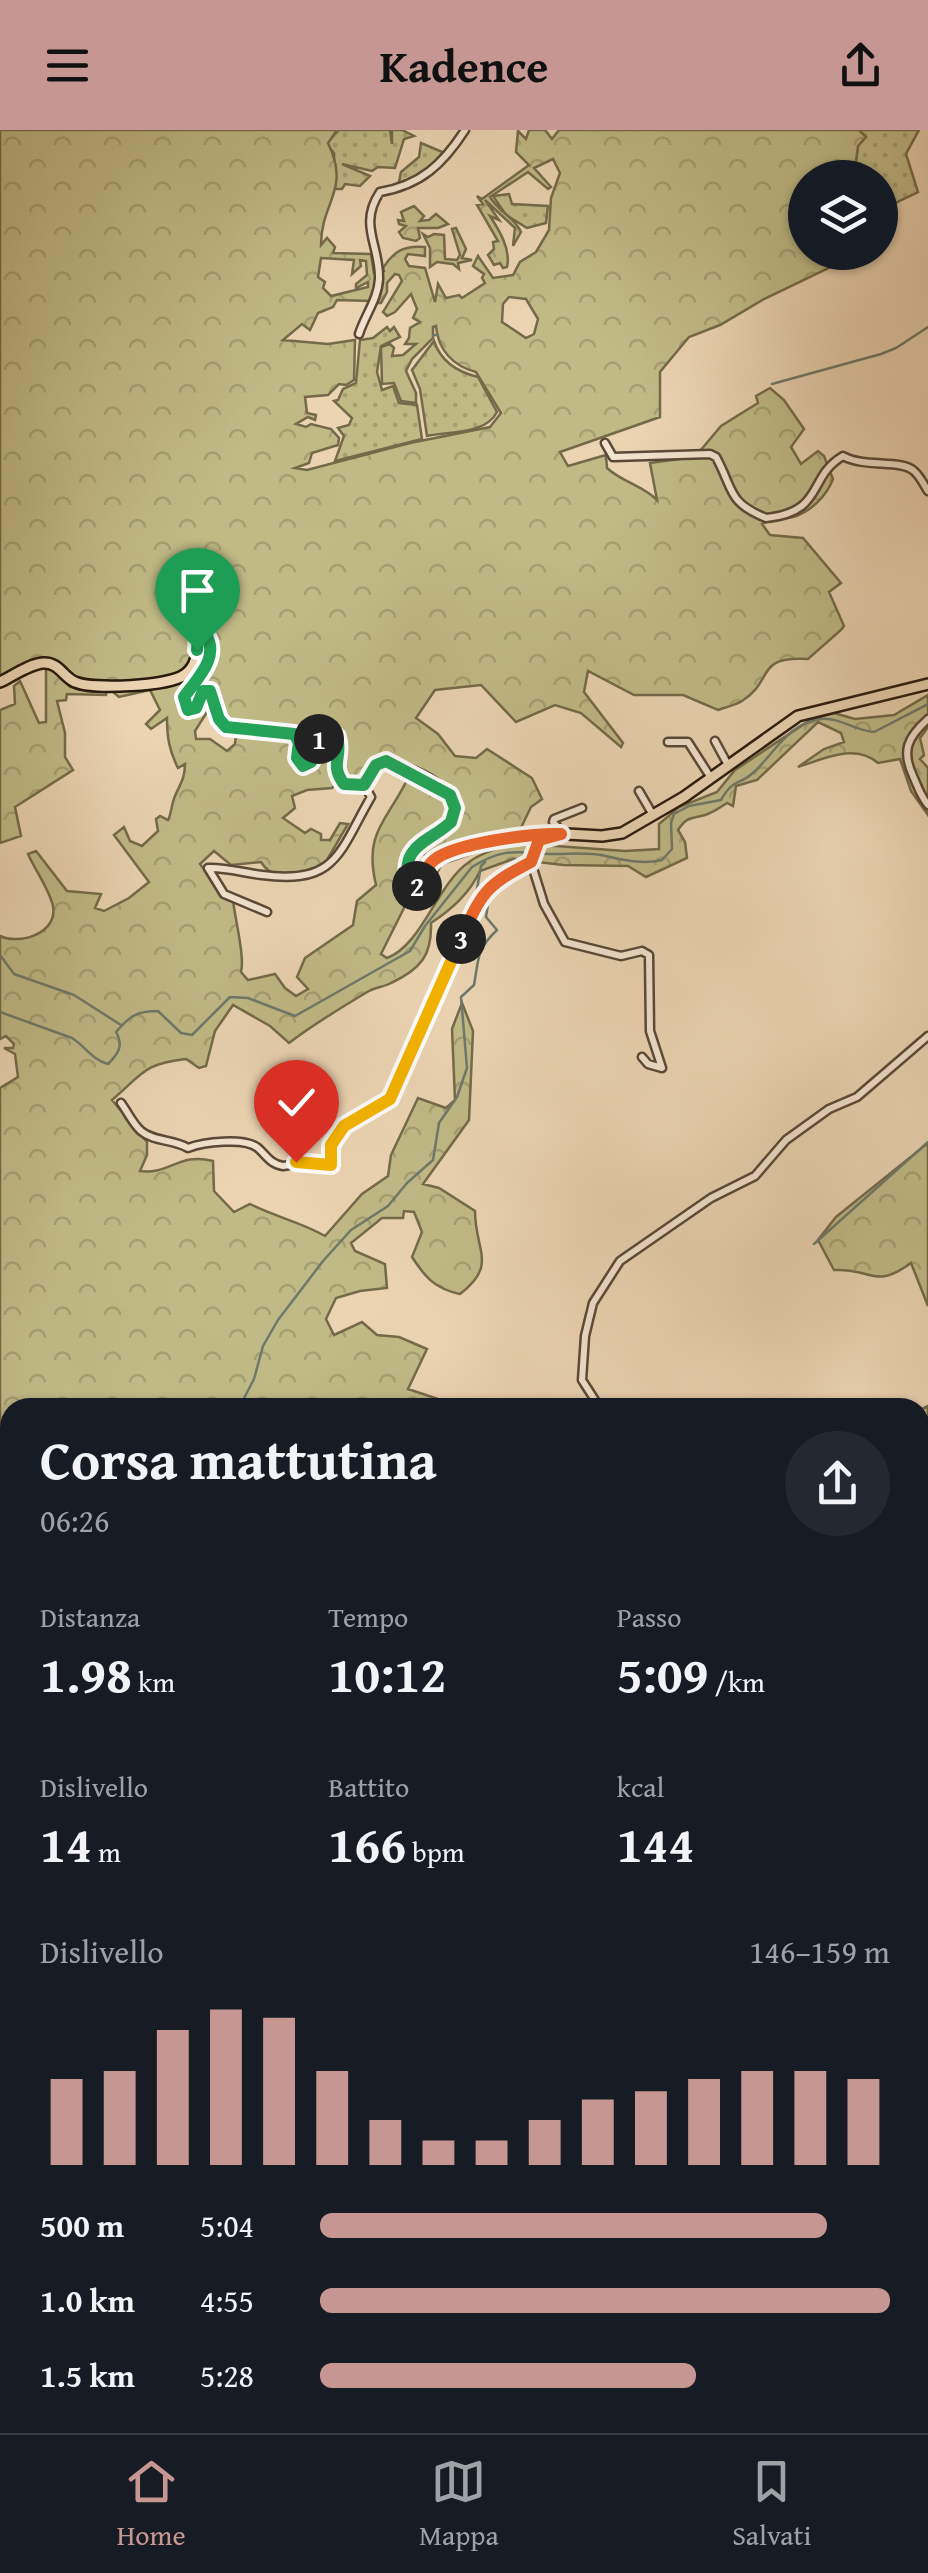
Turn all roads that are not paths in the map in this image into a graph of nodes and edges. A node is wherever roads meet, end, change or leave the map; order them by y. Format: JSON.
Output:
{"nodes":[{"id":1,"x":465,"y":130,"type":"edge"},
{"id":2,"x":359,"y":334,"type":"dead end"},
{"id":3,"x":605,"y":443,"type":"dead end"},
{"id":4,"x":926,"y":466,"type":"edge"},
{"id":5,"x":917,"y":472,"type":"junction"},
{"id":6,"x":928,"y":491,"type":"edge"},
{"id":7,"x":0,"y":682,"type":"edge"},
{"id":8,"x":928,"y":684,"type":"edge"},
{"id":9,"x":928,"y":719,"type":"edge"},
{"id":10,"x":715,"y":741,"type":"dead end"},
{"id":11,"x":668,"y":742,"type":"dead end"},
{"id":12,"x":728,"y":765,"type":"junction"},
{"id":13,"x":711,"y":778,"type":"junction"},
{"id":14,"x":364,"y":785,"type":"junction"},
{"id":15,"x":639,"y":791,"type":"dead end"},
{"id":16,"x":928,"y":805,"type":"edge"},
{"id":17,"x":582,"y":808,"type":"dead end"},
{"id":18,"x":654,"y":816,"type":"junction"},
{"id":19,"x":562,"y":834,"type":"junction"},
{"id":20,"x":532,"y":860,"type":"junction"},
{"id":21,"x":267,"y":912,"type":"dead end"},
{"id":22,"x":928,"y":1036,"type":"edge"},
{"id":23,"x":642,"y":1057,"type":"dead end"},
{"id":24,"x":122,"y":1103,"type":"dead end"},
{"id":25,"x":594,"y":1398,"type":"edge"}],
"edges":[{"from":1,"to":2,"type":"street"},
{"from":3,"to":5,"type":"street"},
{"from":4,"to":5,"type":"street"},
{"from":5,"to":6,"type":"street"},
{"from":7,"to":14,"type":"main road"},
{"from":8,"to":12,"type":"main road"},
{"from":9,"to":16,"type":"street"},
{"from":10,"to":12,"type":"street"},
{"from":11,"to":13,"type":"street"},
{"from":12,"to":13,"type":"main road"},
{"from":13,"to":18,"type":"main road"},
{"from":14,"to":19,"type":"main road"},
{"from":14,"to":21,"type":"street"},
{"from":15,"to":18,"type":"street"},
{"from":17,"to":19,"type":"street"},
{"from":18,"to":19,"type":"main road"},
{"from":19,"to":20,"type":"street","bridge":true},
{"from":20,"to":23,"type":"street"},
{"from":20,"to":24,"type":"street"},
{"from":22,"to":25,"type":"street"}]}
